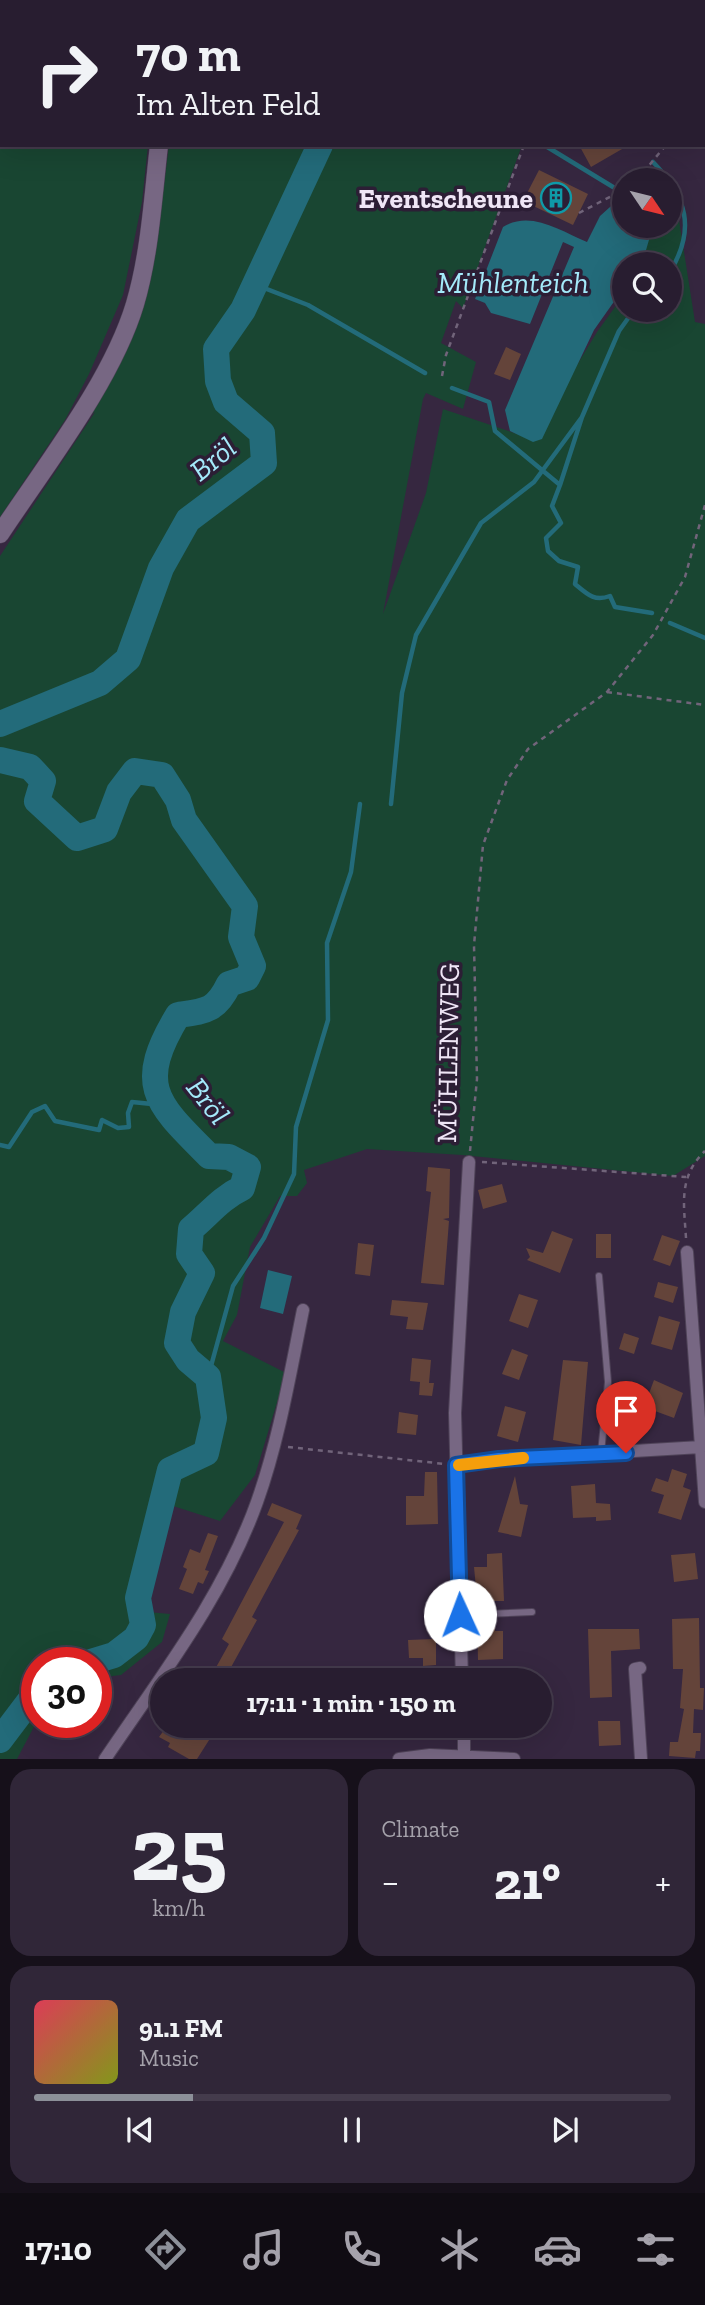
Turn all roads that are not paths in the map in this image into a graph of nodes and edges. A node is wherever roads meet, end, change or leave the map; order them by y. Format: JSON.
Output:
{"nodes":[{"id":1,"x":159,"y":147,"type":"edge"},
{"id":2,"x":0,"y":534,"type":"edge"},
{"id":3,"x":469,"y":1162,"type":"road end"},
{"id":4,"x":687,"y":1252,"type":"road end"},
{"id":5,"x":599,"y":1276,"type":"dead end"},
{"id":6,"x":303,"y":1310,"type":"dead end"},
{"id":7,"x":701,"y":1447,"type":"junction"},
{"id":8,"x":600,"y":1455,"type":"junction"},
{"id":9,"x":456,"y":1465,"type":"junction"},
{"id":10,"x":705,"y":1502,"type":"edge"},
{"id":11,"x":532,"y":1612,"type":"dead end"},
{"id":12,"x":460,"y":1615,"type":"junction"},
{"id":13,"x":462,"y":1668,"type":"edge"},
{"id":14,"x":640,"y":1668,"type":"dead end"},
{"id":15,"x":464,"y":1738,"type":"edge"},
{"id":16,"x":464,"y":1757,"type":"edge"},
{"id":17,"x":105,"y":1759,"type":"edge"},
{"id":18,"x":399,"y":1759,"type":"edge"},
{"id":19,"x":514,"y":1759,"type":"edge"},
{"id":20,"x":641,"y":1759,"type":"edge"}],
"edges":[{"from":1,"to":2,"type":"main road"},
{"from":3,"to":9,"type":"street","name":"MÜHLENWEG"},
{"from":4,"to":7,"type":"street"},
{"from":5,"to":8,"type":"lane"},
{"from":6,"to":17,"type":"street"},
{"from":7,"to":8,"type":"street"},
{"from":7,"to":10,"type":"street"},
{"from":8,"to":9,"type":"street"},
{"from":9,"to":12,"type":"street","name":"MÜHLENWEG"},
{"from":11,"to":12,"type":"lane"},
{"from":12,"to":13,"type":"street","name":"MÜHLENWEG"},
{"from":14,"to":20,"type":"street"},
{"from":15,"to":16,"type":"street"},
{"from":16,"to":18,"type":"street"},
{"from":16,"to":19,"type":"street"}]}
